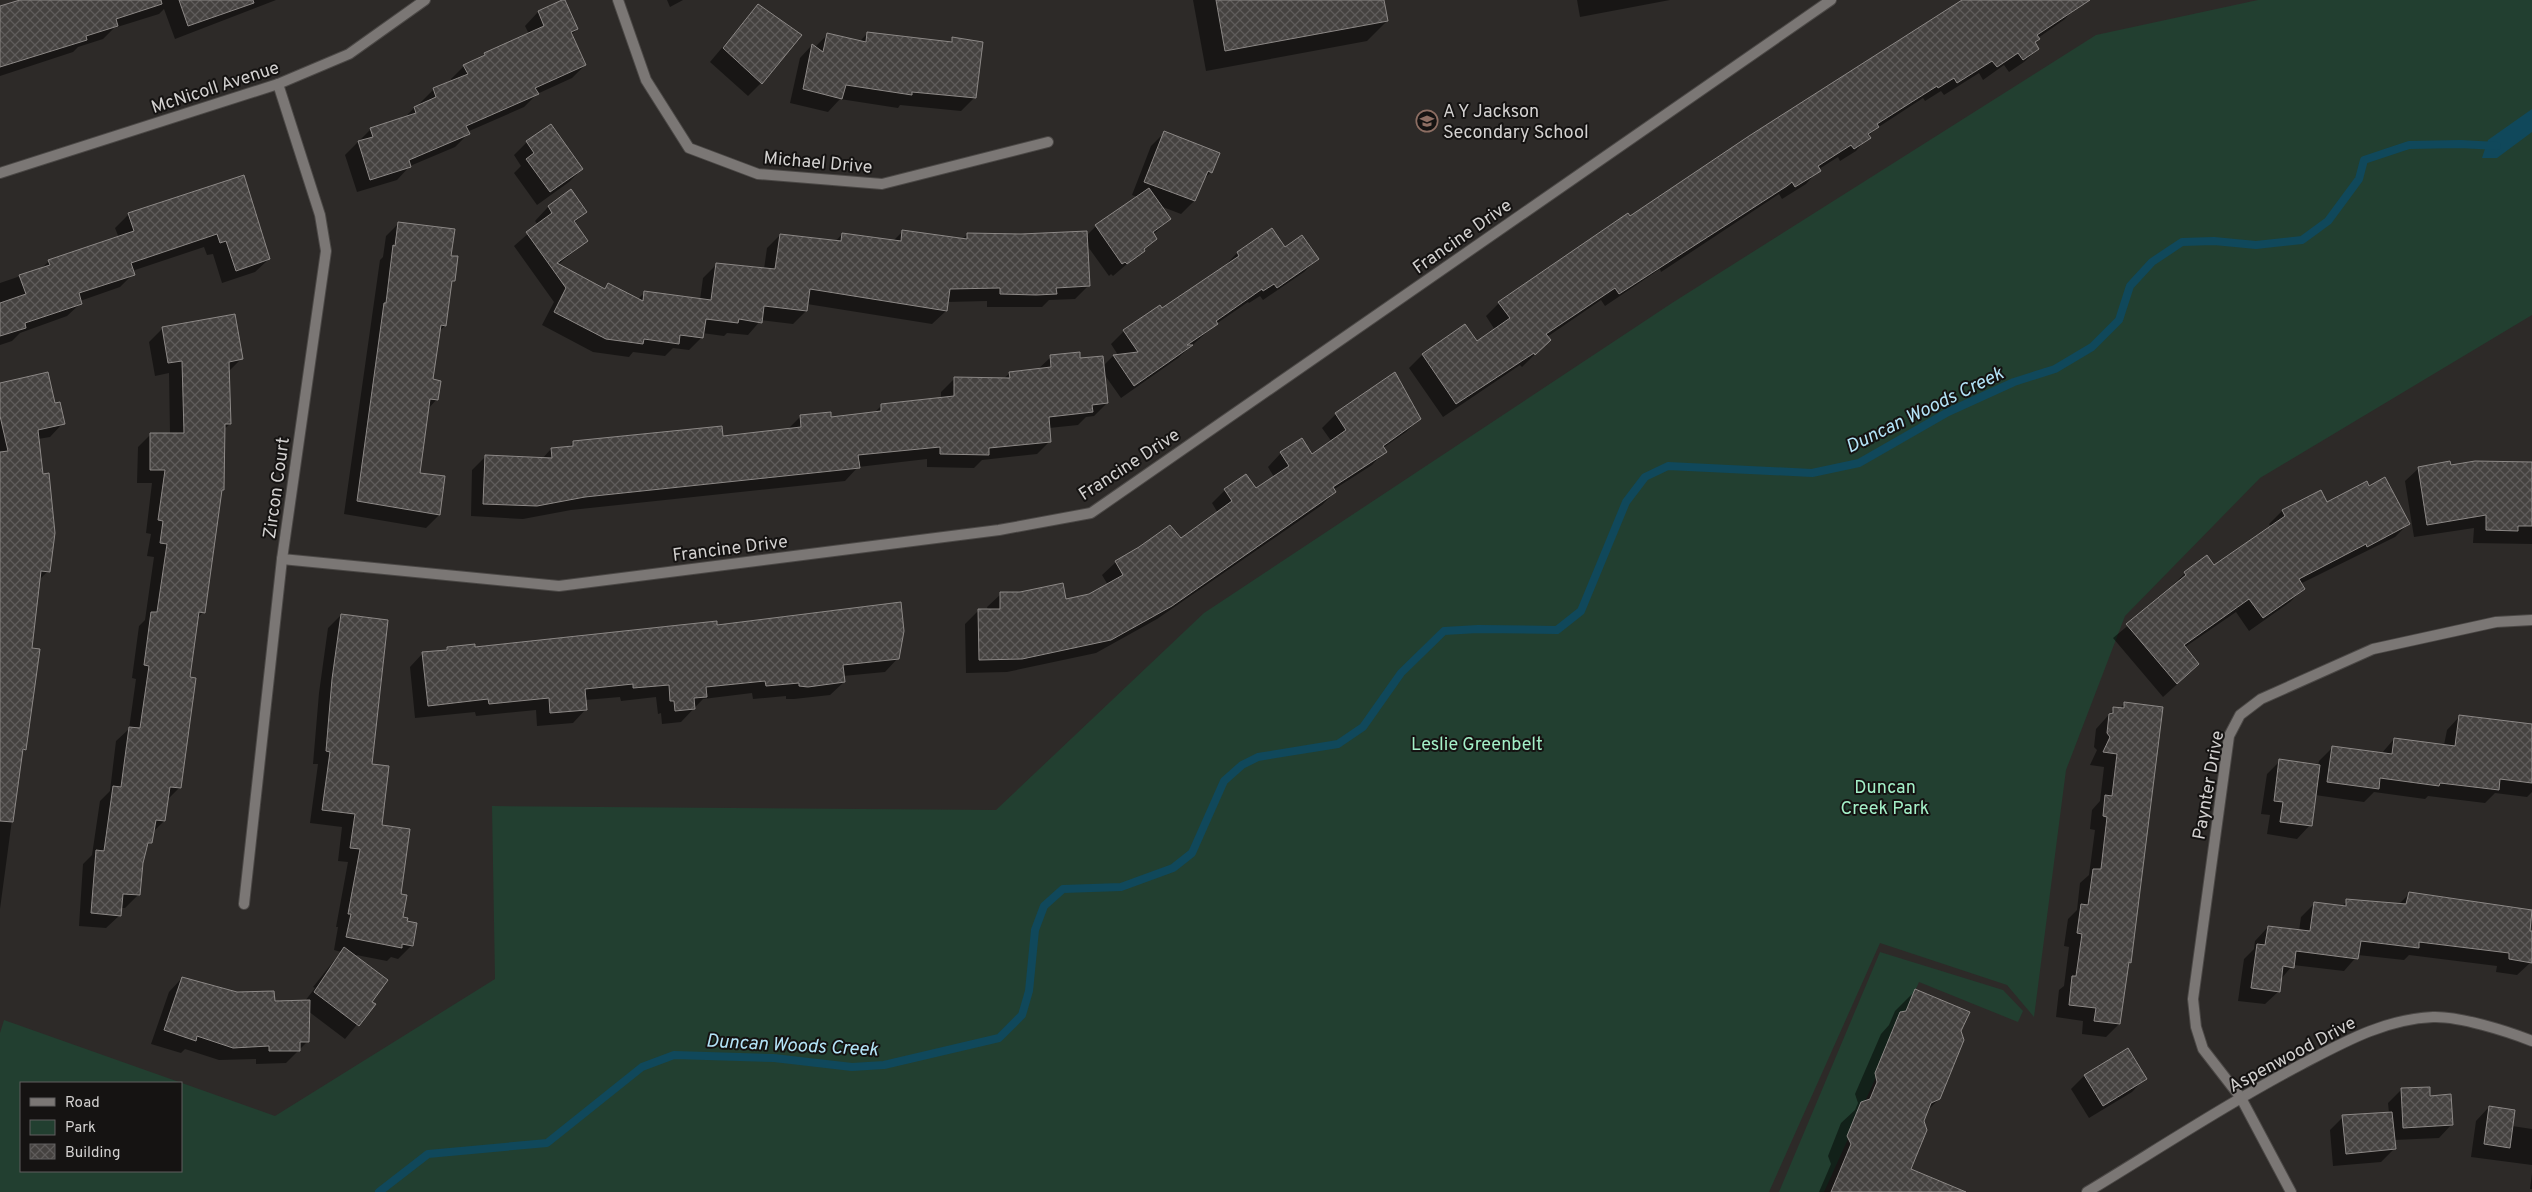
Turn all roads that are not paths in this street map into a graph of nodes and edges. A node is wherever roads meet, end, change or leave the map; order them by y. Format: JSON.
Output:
{"nodes":[{"id":1,"x":424,"y":0,"type":"edge"},
{"id":2,"x":618,"y":0,"type":"edge"},
{"id":3,"x":1831,"y":0,"type":"edge"},
{"id":4,"x":278,"y":84,"type":"junction"},
{"id":5,"x":1048,"y":142,"type":"dead end"},
{"id":6,"x":0,"y":173,"type":"edge"},
{"id":7,"x":282,"y":559,"type":"junction"},
{"id":8,"x":2532,"y":620,"type":"edge"},
{"id":9,"x":244,"y":904,"type":"dead end"},
{"id":10,"x":2532,"y":1042,"type":"edge"},
{"id":11,"x":2241,"y":1098,"type":"junction"},
{"id":12,"x":2087,"y":1192,"type":"edge"},
{"id":13,"x":2291,"y":1192,"type":"edge"}],
"edges":[{"from":1,"to":4,"type":"street","name":"McNicoll Avenue"},
{"from":2,"to":5,"type":"street","name":"Michael Drive"},
{"from":3,"to":7,"type":"street","name":"Francine Drive"},
{"from":4,"to":6,"type":"street","name":"McNicoll Avenue"},
{"from":4,"to":7,"type":"street","name":"Zircon Court"},
{"from":7,"to":9,"type":"street","name":"Zircon Court"},
{"from":8,"to":11,"type":"street","name":"Paynter Drive"},
{"from":10,"to":11,"type":"street","name":"Aspenwood Drive"},
{"from":11,"to":12,"type":"street","name":"Aspenwood Drive"},
{"from":11,"to":13,"type":"street","name":"Paynter Drive"}]}
